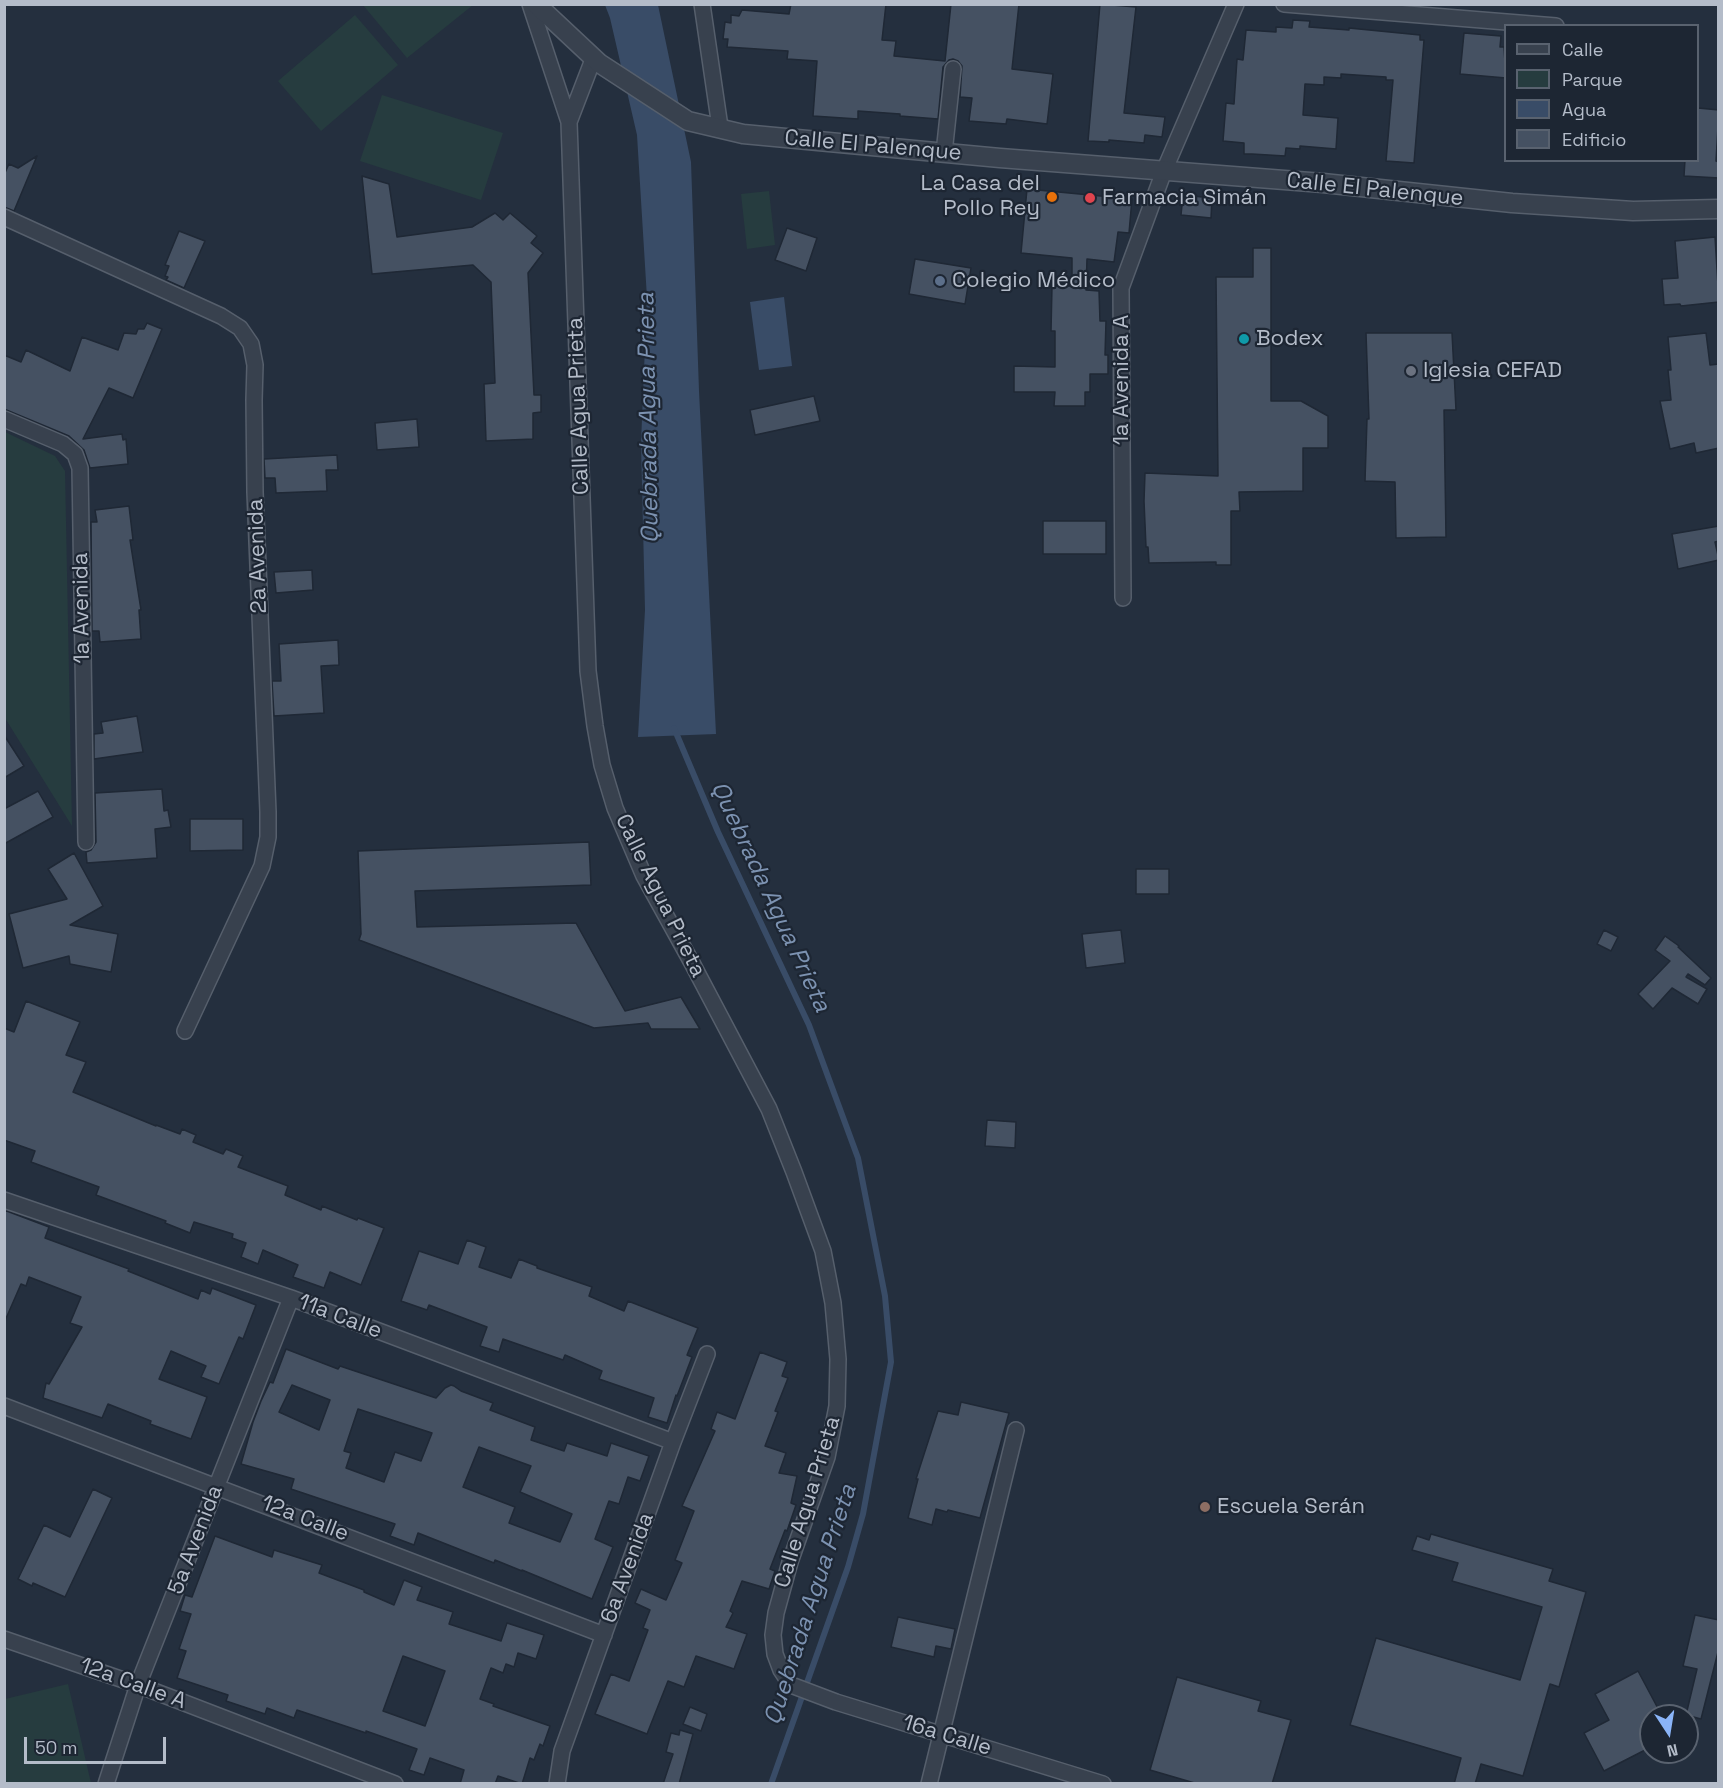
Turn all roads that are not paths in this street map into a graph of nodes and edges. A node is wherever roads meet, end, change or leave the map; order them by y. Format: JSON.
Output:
{"nodes":[{"id":1,"x":530,"y":4,"type":"edge"},
{"id":2,"x":536,"y":4,"type":"edge"},
{"id":3,"x":702,"y":4,"type":"edge"},
{"id":4,"x":1236,"y":4,"type":"edge"},
{"id":5,"x":1284,"y":4,"type":"edge"},
{"id":6,"x":1531,"y":24,"type":"edge"},
{"id":7,"x":596,"y":60,"type":"junction"},
{"id":8,"x":953,"y":69,"type":"dead end"},
{"id":9,"x":569,"y":122,"type":"junction"},
{"id":10,"x":720,"y":127,"type":"junction"},
{"id":11,"x":944,"y":153,"type":"junction"},
{"id":12,"x":1164,"y":171,"type":"junction"},
{"id":13,"x":1719,"y":209,"type":"edge"},
{"id":14,"x":4,"y":217,"type":"edge"},
{"id":15,"x":4,"y":418,"type":"edge"},
{"id":16,"x":1123,"y":598,"type":"dead end"},
{"id":17,"x":86,"y":842,"type":"dead end"},
{"id":18,"x":185,"y":1031,"type":"dead end"},
{"id":19,"x":4,"y":1200,"type":"edge"},
{"id":20,"x":291,"y":1298,"type":"junction"},
{"id":21,"x":707,"y":1354,"type":"dead end"},
{"id":22,"x":4,"y":1406,"type":"edge"},
{"id":23,"x":1016,"y":1430,"type":"dead end"},
{"id":24,"x":673,"y":1442,"type":"junction"},
{"id":25,"x":217,"y":1486,"type":"junction"},
{"id":26,"x":604,"y":1635,"type":"junction"},
{"id":27,"x":4,"y":1639,"type":"edge"},
{"id":28,"x":791,"y":1684,"type":"joint"},
{"id":29,"x":138,"y":1685,"type":"junction"},
{"id":30,"x":942,"y":1735,"type":"junction"},
{"id":31,"x":931,"y":1776,"type":"edge"},
{"id":32,"x":106,"y":1784,"type":"edge"},
{"id":33,"x":395,"y":1784,"type":"edge"},
{"id":34,"x":557,"y":1784,"type":"edge"},
{"id":35,"x":1103,"y":1784,"type":"edge"}],
"edges":[{"from":1,"to":9,"type":"street","name":"Calle Agua Prieta"},
{"from":2,"to":7,"type":"street","name":"Calle El Palenque"},
{"from":3,"to":10,"type":"street"},
{"from":4,"to":12,"type":"street","name":"1a Avenida A"},
{"from":5,"to":6,"type":"street"},
{"from":7,"to":9,"type":"street"},
{"from":7,"to":10,"type":"street","name":"Calle El Palenque"},
{"from":8,"to":11,"type":"street"},
{"from":9,"to":28,"type":"street","name":"Calle Agua Prieta"},
{"from":10,"to":11,"type":"street","name":"Calle El Palenque"},
{"from":11,"to":12,"type":"street","name":"Calle El Palenque"},
{"from":12,"to":13,"type":"street","name":"Calle El Palenque"},
{"from":12,"to":16,"type":"street","name":"1a Avenida A"},
{"from":14,"to":18,"type":"street","name":"2a Avenida"},
{"from":15,"to":17,"type":"street","name":"1a Avenida"},
{"from":19,"to":20,"type":"street","name":"11a Calle"},
{"from":20,"to":24,"type":"street","name":"11a Calle"},
{"from":20,"to":25,"type":"street","name":"5a Avenida"},
{"from":21,"to":24,"type":"street","name":"6a Avenida"},
{"from":22,"to":25,"type":"street","name":"12a Calle"},
{"from":23,"to":30,"type":"street"},
{"from":24,"to":26,"type":"street","name":"6a Avenida"},
{"from":25,"to":26,"type":"street","name":"12a Calle"},
{"from":25,"to":29,"type":"street","name":"5a Avenida"},
{"from":26,"to":34,"type":"street","name":"6a Avenida"},
{"from":27,"to":29,"type":"street","name":"12a Calle A"},
{"from":28,"to":30,"type":"street","name":"16a Calle"},
{"from":29,"to":32,"type":"street","name":"5a Avenida"},
{"from":29,"to":33,"type":"street","name":"12a Calle A"},
{"from":30,"to":31,"type":"street"},
{"from":30,"to":35,"type":"street","name":"16a Calle"}]}
